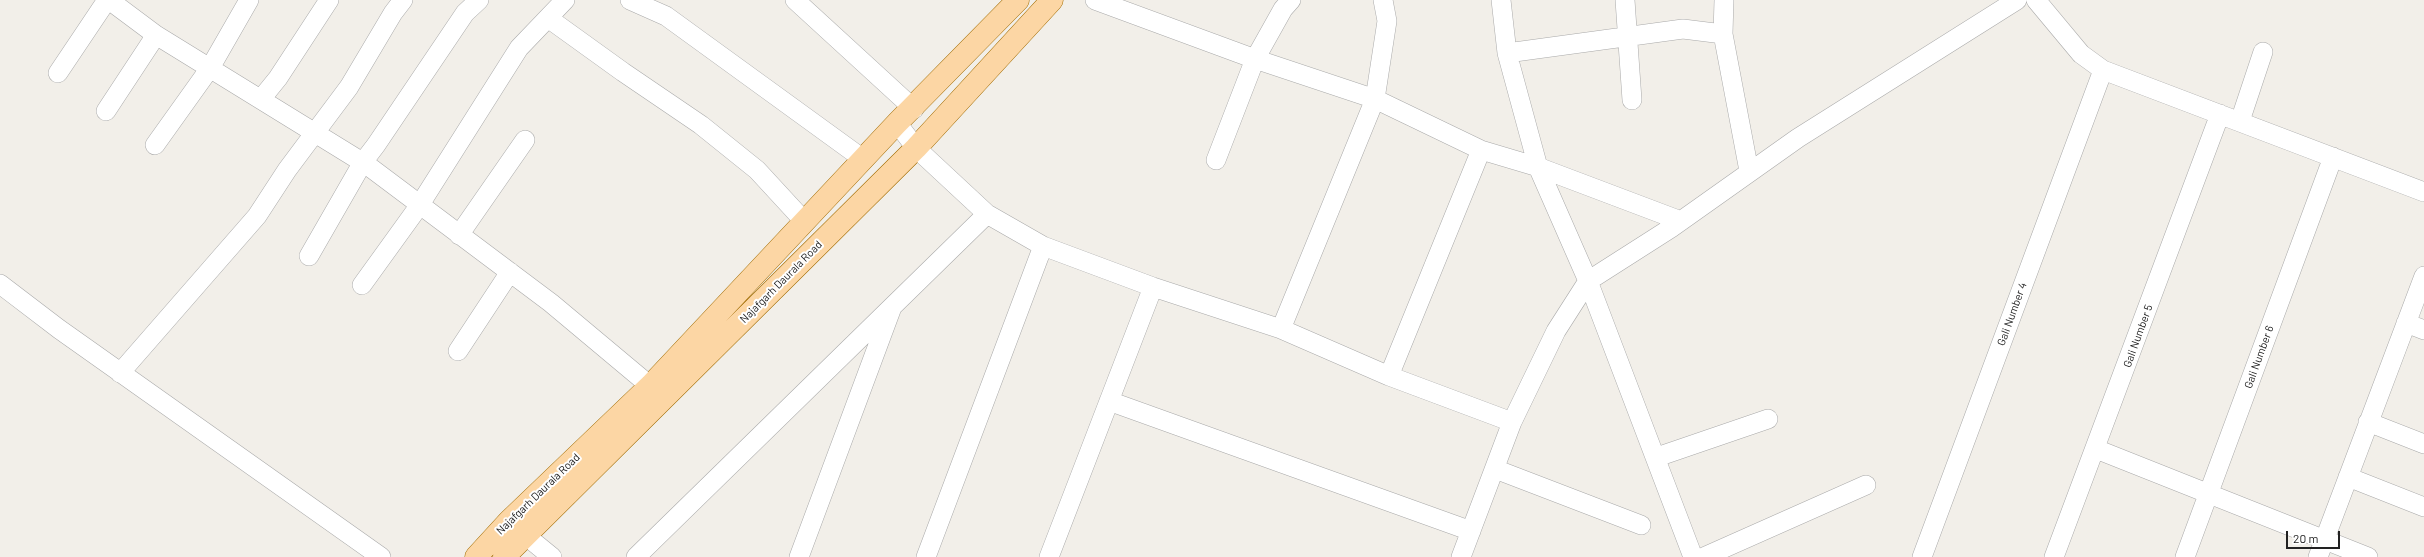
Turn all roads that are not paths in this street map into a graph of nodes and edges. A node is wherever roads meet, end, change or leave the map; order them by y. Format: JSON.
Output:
{"nodes":[{"id":1,"x":108,"y":0,"type":"edge"},
{"id":2,"x":250,"y":0,"type":"edge"},
{"id":3,"x":329,"y":0,"type":"edge"},
{"id":4,"x":403,"y":0,"type":"edge"},
{"id":5,"x":479,"y":0,"type":"edge"},
{"id":6,"x":565,"y":0,"type":"edge"},
{"id":7,"x":630,"y":0,"type":"edge"},
{"id":8,"x":795,"y":0,"type":"edge"},
{"id":9,"x":1018,"y":0,"type":"edge"},
{"id":10,"x":1052,"y":0,"type":"edge"},
{"id":11,"x":1095,"y":0,"type":"edge"},
{"id":12,"x":1291,"y":0,"type":"edge"},
{"id":13,"x":1383,"y":0,"type":"edge"},
{"id":14,"x":1501,"y":0,"type":"edge"},
{"id":15,"x":1625,"y":0,"type":"edge"},
{"id":16,"x":1724,"y":0,"type":"edge"},
{"id":17,"x":2017,"y":0,"type":"edge"},
{"id":18,"x":2036,"y":0,"type":"edge"},
{"id":19,"x":548,"y":18,"type":"junction"},
{"id":20,"x":1723,"y":34,"type":"junction"},
{"id":21,"x":156,"y":35,"type":"junction"},
{"id":22,"x":1628,"y":35,"type":"junction"},
{"id":23,"x":2262,"y":52,"type":"dead end"},
{"id":24,"x":1507,"y":53,"type":"junction"},
{"id":25,"x":1255,"y":59,"type":"junction"},
{"id":26,"x":210,"y":68,"type":"junction"},
{"id":27,"x":2103,"y":70,"type":"junction"},
{"id":28,"x":58,"y":73,"type":"dead end"},
{"id":29,"x":261,"y":99,"type":"junction"},
{"id":30,"x":1375,"y":99,"type":"junction"},
{"id":31,"x":1632,"y":100,"type":"dead end"},
{"id":32,"x":914,"y":109,"type":"junction"},
{"id":33,"x":106,"y":111,"type":"dead end"},
{"id":34,"x":2220,"y":114,"type":"junction"},
{"id":35,"x":2240,"y":121,"type":"junction"},
{"id":36,"x":898,"y":123,"type":"junction"},
{"id":37,"x":315,"y":133,"type":"junction"},
{"id":38,"x":525,"y":140,"type":"dead end"},
{"id":39,"x":156,"y":145,"type":"dead end"},
{"id":40,"x":916,"y":148,"type":"junction"},
{"id":41,"x":1481,"y":150,"type":"junction"},
{"id":42,"x":2333,"y":157,"type":"junction"},
{"id":43,"x":863,"y":160,"type":"junction"},
{"id":44,"x":1216,"y":160,"type":"dead end"},
{"id":45,"x":362,"y":162,"type":"junction"},
{"id":46,"x":1538,"y":167,"type":"junction"},
{"id":47,"x":1749,"y":171,"type":"junction"},
{"id":48,"x":2424,"y":192,"type":"edge"},
{"id":49,"x":419,"y":206,"type":"junction"},
{"id":50,"x":987,"y":214,"type":"junction"},
{"id":51,"x":804,"y":221,"type":"junction"},
{"id":52,"x":1681,"y":221,"type":"junction"},
{"id":53,"x":459,"y":235,"type":"junction"},
{"id":54,"x":1044,"y":246,"type":"junction"},
{"id":55,"x":309,"y":256,"type":"dead end"},
{"id":56,"x":510,"y":272,"type":"junction"},
{"id":57,"x":2424,"y":276,"type":"edge"},
{"id":58,"x":1588,"y":281,"type":"junction"},
{"id":59,"x":0,"y":284,"type":"edge"},
{"id":60,"x":362,"y":285,"type":"dead end"},
{"id":61,"x":1152,"y":287,"type":"junction"},
{"id":62,"x":893,"y":305,"type":"junction"},
{"id":63,"x":2406,"y":323,"type":"junction"},
{"id":64,"x":1281,"y":329,"type":"junction"},
{"id":65,"x":2424,"y":330,"type":"edge"},
{"id":66,"x":458,"y":351,"type":"dead end"},
{"id":67,"x":120,"y":373,"type":"junction"},
{"id":68,"x":1389,"y":376,"type":"junction"},
{"id":69,"x":658,"y":391,"type":"junction"},
{"id":70,"x":1109,"y":401,"type":"junction"},
{"id":71,"x":1768,"y":419,"type":"dead end"},
{"id":72,"x":1512,"y":422,"type":"junction"},
{"id":73,"x":2368,"y":422,"type":"junction"},
{"id":74,"x":2424,"y":444,"type":"edge"},
{"id":75,"x":2096,"y":449,"type":"junction"},
{"id":76,"x":1657,"y":457,"type":"junction"},
{"id":77,"x":1495,"y":469,"type":"junction"},
{"id":78,"x":2348,"y":477,"type":"junction"},
{"id":79,"x":1866,"y":485,"type":"dead end"},
{"id":80,"x":2209,"y":493,"type":"junction"},
{"id":81,"x":2424,"y":507,"type":"edge"},
{"id":82,"x":509,"y":521,"type":"junction"},
{"id":83,"x":1641,"y":525,"type":"dead end"},
{"id":84,"x":1471,"y":531,"type":"junction"},
{"id":85,"x":525,"y":536,"type":"junction"},
{"id":86,"x":2321,"y":549,"type":"edge"},
{"id":87,"x":381,"y":557,"type":"edge"},
{"id":88,"x":476,"y":557,"type":"edge"},
{"id":89,"x":504,"y":557,"type":"edge"},
{"id":90,"x":552,"y":557,"type":"edge"},
{"id":91,"x":636,"y":557,"type":"edge"},
{"id":92,"x":799,"y":557,"type":"edge"},
{"id":93,"x":926,"y":557,"type":"edge"},
{"id":94,"x":1049,"y":557,"type":"edge"},
{"id":95,"x":1461,"y":557,"type":"edge"},
{"id":96,"x":1693,"y":557,"type":"edge"},
{"id":97,"x":1704,"y":557,"type":"edge"},
{"id":98,"x":1922,"y":557,"type":"edge"},
{"id":99,"x":2054,"y":557,"type":"edge"},
{"id":100,"x":2185,"y":557,"type":"edge"},
{"id":101,"x":2368,"y":557,"type":"edge"}],
"edges":[{"from":1,"to":21,"type":"street"},
{"from":1,"to":28,"type":"street"},
{"from":2,"to":26,"type":"street"},
{"from":3,"to":29,"type":"street"},
{"from":4,"to":37,"type":"street"},
{"from":5,"to":45,"type":"street"},
{"from":6,"to":19,"type":"street"},
{"from":7,"to":43,"type":"street"},
{"from":8,"to":32,"type":"street"},
{"from":9,"to":32,"type":"main road","name":"Najafgarh Daurala Road"},
{"from":10,"to":40,"type":"main road","name":"Najafgarh Daurala Road"},
{"from":11,"to":25,"type":"street"},
{"from":12,"to":25,"type":"street"},
{"from":13,"to":30,"type":"street"},
{"from":14,"to":24,"type":"street"},
{"from":15,"to":22,"type":"street"},
{"from":16,"to":20,"type":"street"},
{"from":17,"to":47,"type":"street"},
{"from":18,"to":27,"type":"street"},
{"from":19,"to":49,"type":"street"},
{"from":19,"to":51,"type":"street"},
{"from":20,"to":22,"type":"street"},
{"from":20,"to":47,"type":"street"},
{"from":21,"to":26,"type":"street"},
{"from":21,"to":33,"type":"street"},
{"from":22,"to":24,"type":"street"},
{"from":22,"to":31,"type":"street"},
{"from":23,"to":35,"type":"street"},
{"from":24,"to":46,"type":"street"},
{"from":25,"to":30,"type":"street"},
{"from":25,"to":44,"type":"street"},
{"from":26,"to":29,"type":"street"},
{"from":26,"to":39,"type":"street"},
{"from":27,"to":34,"type":"street"},
{"from":27,"to":98,"type":"street","name":"Gali Number 4"},
{"from":29,"to":37,"type":"street"},
{"from":30,"to":41,"type":"street"},
{"from":30,"to":64,"type":"street"},
{"from":32,"to":36,"type":"main road","name":"Najafgarh Daurala Road"},
{"from":34,"to":35,"type":"street"},
{"from":34,"to":75,"type":"street","name":"Gali Number 5"},
{"from":35,"to":42,"type":"street"},
{"from":36,"to":40,"type":"street"},
{"from":36,"to":43,"type":"main road","name":"Najafgarh Daurala Road"},
{"from":37,"to":45,"type":"street"},
{"from":37,"to":67,"type":"street"},
{"from":38,"to":53,"type":"street"},
{"from":40,"to":50,"type":"street"},
{"from":40,"to":69,"type":"main road","name":"Najafgarh Daurala Road"},
{"from":41,"to":46,"type":"street"},
{"from":41,"to":68,"type":"street"},
{"from":42,"to":48,"type":"street"},
{"from":42,"to":80,"type":"street","name":"Gali Number 6"},
{"from":43,"to":51,"type":"main road","name":"Najafgarh Daurala Road"},
{"from":45,"to":49,"type":"street"},
{"from":45,"to":55,"type":"street"},
{"from":46,"to":52,"type":"street"},
{"from":46,"to":58,"type":"street"},
{"from":47,"to":52,"type":"street"},
{"from":49,"to":53,"type":"street"},
{"from":49,"to":60,"type":"street"},
{"from":50,"to":54,"type":"street"},
{"from":50,"to":62,"type":"street"},
{"from":51,"to":69,"type":"main road","name":"Najafgarh Daurala Road"},
{"from":52,"to":58,"type":"street"},
{"from":53,"to":56,"type":"street"},
{"from":54,"to":61,"type":"street"},
{"from":54,"to":93,"type":"street"},
{"from":56,"to":66,"type":"street"},
{"from":56,"to":69,"type":"street"},
{"from":57,"to":63,"type":"street"},
{"from":58,"to":72,"type":"street"},
{"from":58,"to":76,"type":"street"},
{"from":59,"to":67,"type":"street"},
{"from":61,"to":64,"type":"street"},
{"from":61,"to":70,"type":"street"},
{"from":62,"to":91,"type":"street"},
{"from":62,"to":92,"type":"street"},
{"from":63,"to":65,"type":"street"},
{"from":63,"to":73,"type":"street"},
{"from":64,"to":68,"type":"street"},
{"from":67,"to":87,"type":"street"},
{"from":68,"to":72,"type":"street"},
{"from":69,"to":82,"type":"main road","name":"Najafgarh Daurala Road"},
{"from":69,"to":85,"type":"main road","name":"Najafgarh Daurala Road"},
{"from":70,"to":84,"type":"street"},
{"from":70,"to":94,"type":"street"},
{"from":71,"to":76,"type":"street"},
{"from":72,"to":77,"type":"street"},
{"from":73,"to":74,"type":"street"},
{"from":73,"to":78,"type":"street"},
{"from":75,"to":80,"type":"street"},
{"from":75,"to":99,"type":"street","name":"Gali Number 5"},
{"from":76,"to":96,"type":"street"},
{"from":77,"to":83,"type":"street"},
{"from":77,"to":84,"type":"street"},
{"from":78,"to":81,"type":"street"},
{"from":78,"to":86,"type":"street"},
{"from":79,"to":97,"type":"street"},
{"from":80,"to":86,"type":"street"},
{"from":80,"to":100,"type":"street","name":"Gali Number 6"},
{"from":82,"to":85,"type":"street"},
{"from":82,"to":88,"type":"main road","name":"Najafgarh Daurala Road"},
{"from":84,"to":95,"type":"street"},
{"from":85,"to":89,"type":"main road","name":"Najafgarh Daurala Road"},
{"from":85,"to":90,"type":"street"},
{"from":86,"to":101,"type":"street"}]}
